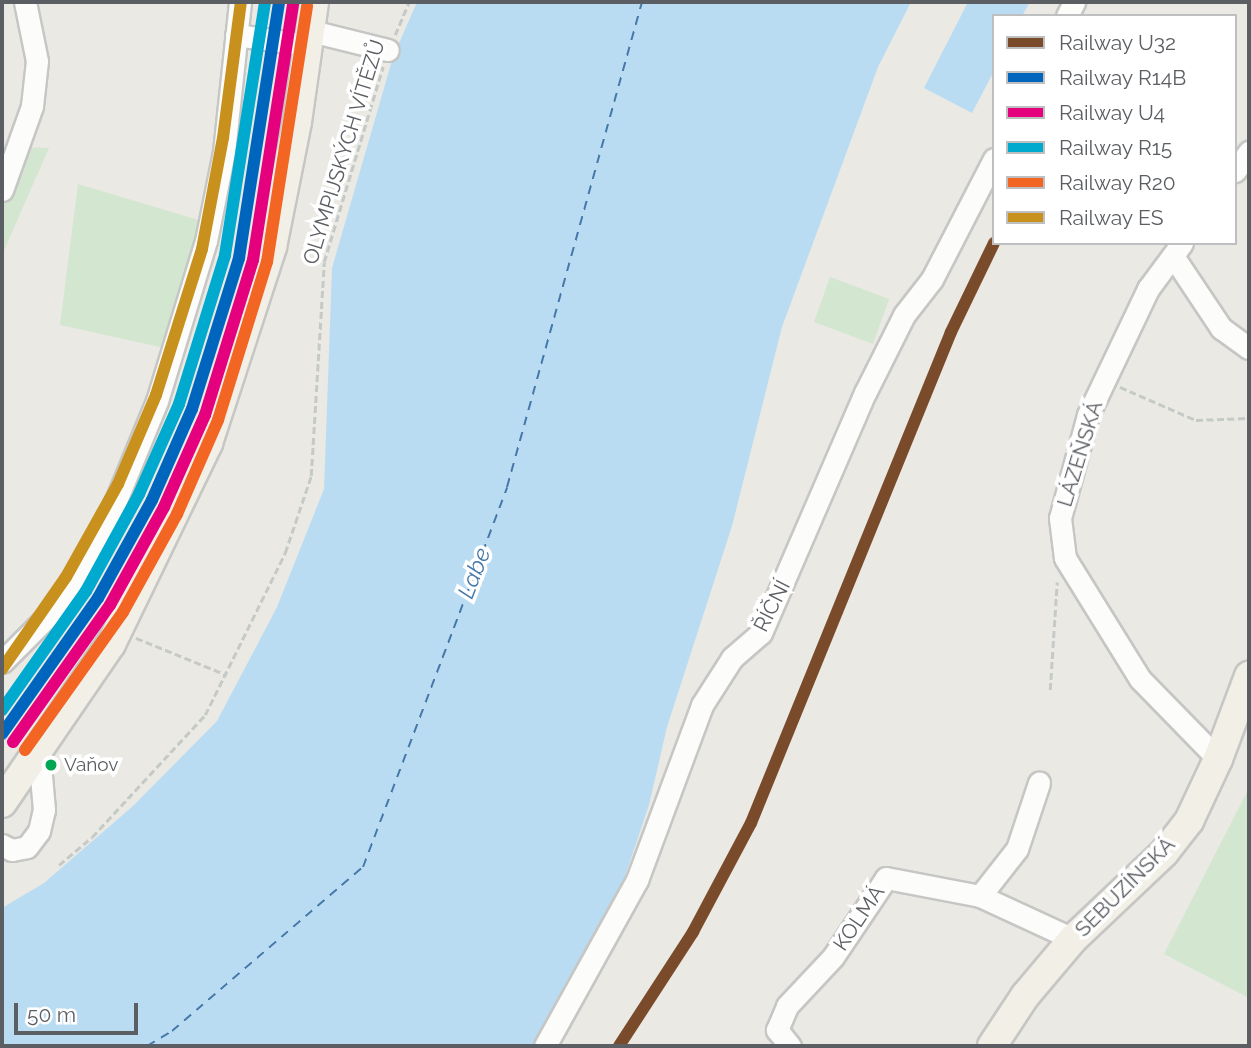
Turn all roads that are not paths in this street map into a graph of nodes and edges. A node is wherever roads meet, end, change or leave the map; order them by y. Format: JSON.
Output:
{"nodes":[{"id":1,"x":25,"y":2,"type":"edge"},
{"id":2,"x":240,"y":2,"type":"edge"},
{"id":3,"x":314,"y":2,"type":"edge"},
{"id":4,"x":236,"y":35,"type":"junction"},
{"id":5,"x":310,"y":38,"type":"junction"},
{"id":6,"x":388,"y":50,"type":"road end"},
{"id":7,"x":1249,"y":152,"type":"edge"},
{"id":8,"x":992,"y":163,"type":"edge"},
{"id":9,"x":1237,"y":168,"type":"edge"},
{"id":10,"x":2,"y":190,"type":"edge"},
{"id":11,"x":1177,"y":250,"type":"edge"},
{"id":12,"x":1249,"y":348,"type":"edge"},
{"id":13,"x":2,"y":662,"type":"edge"},
{"id":14,"x":1249,"y":676,"type":"edge"},
{"id":15,"x":39,"y":753,"type":"junction"},
{"id":16,"x":1218,"y":759,"type":"junction"},
{"id":17,"x":1039,"y":783,"type":"dead end"},
{"id":18,"x":2,"y":803,"type":"edge"},
{"id":19,"x":2,"y":845,"type":"edge"},
{"id":20,"x":980,"y":897,"type":"junction"},
{"id":21,"x":1073,"y":939,"type":"junction"},
{"id":22,"x":545,"y":1046,"type":"edge"},
{"id":23,"x":790,"y":1046,"type":"edge"},
{"id":24,"x":992,"y":1046,"type":"edge"}],
"edges":[{"from":1,"to":10,"type":"street"},
{"from":2,"to":4,"type":"street"},
{"from":3,"to":5,"type":"main road"},
{"from":4,"to":5,"type":"street"},
{"from":4,"to":13,"type":"street"},
{"from":5,"to":6,"type":"street"},
{"from":5,"to":15,"type":"main road"},
{"from":7,"to":9,"type":"street"},
{"from":8,"to":22,"type":"street","name":"ŘÍČNÍ"},
{"from":11,"to":12,"type":"street"},
{"from":11,"to":16,"type":"street","name":"LÁZEŇSKÁ"},
{"from":14,"to":16,"type":"main road","name":"SEBUZÍNSKÁ"},
{"from":15,"to":18,"type":"main road"},
{"from":15,"to":19,"type":"street"},
{"from":16,"to":21,"type":"main road","name":"SEBUZÍNSKÁ"},
{"from":17,"to":20,"type":"street"},
{"from":20,"to":21,"type":"street","name":"KOLMÁ"},
{"from":20,"to":23,"type":"street","name":"KOLMÁ"},
{"from":21,"to":24,"type":"main road","name":"SEBUZÍNSKÁ"}]}
